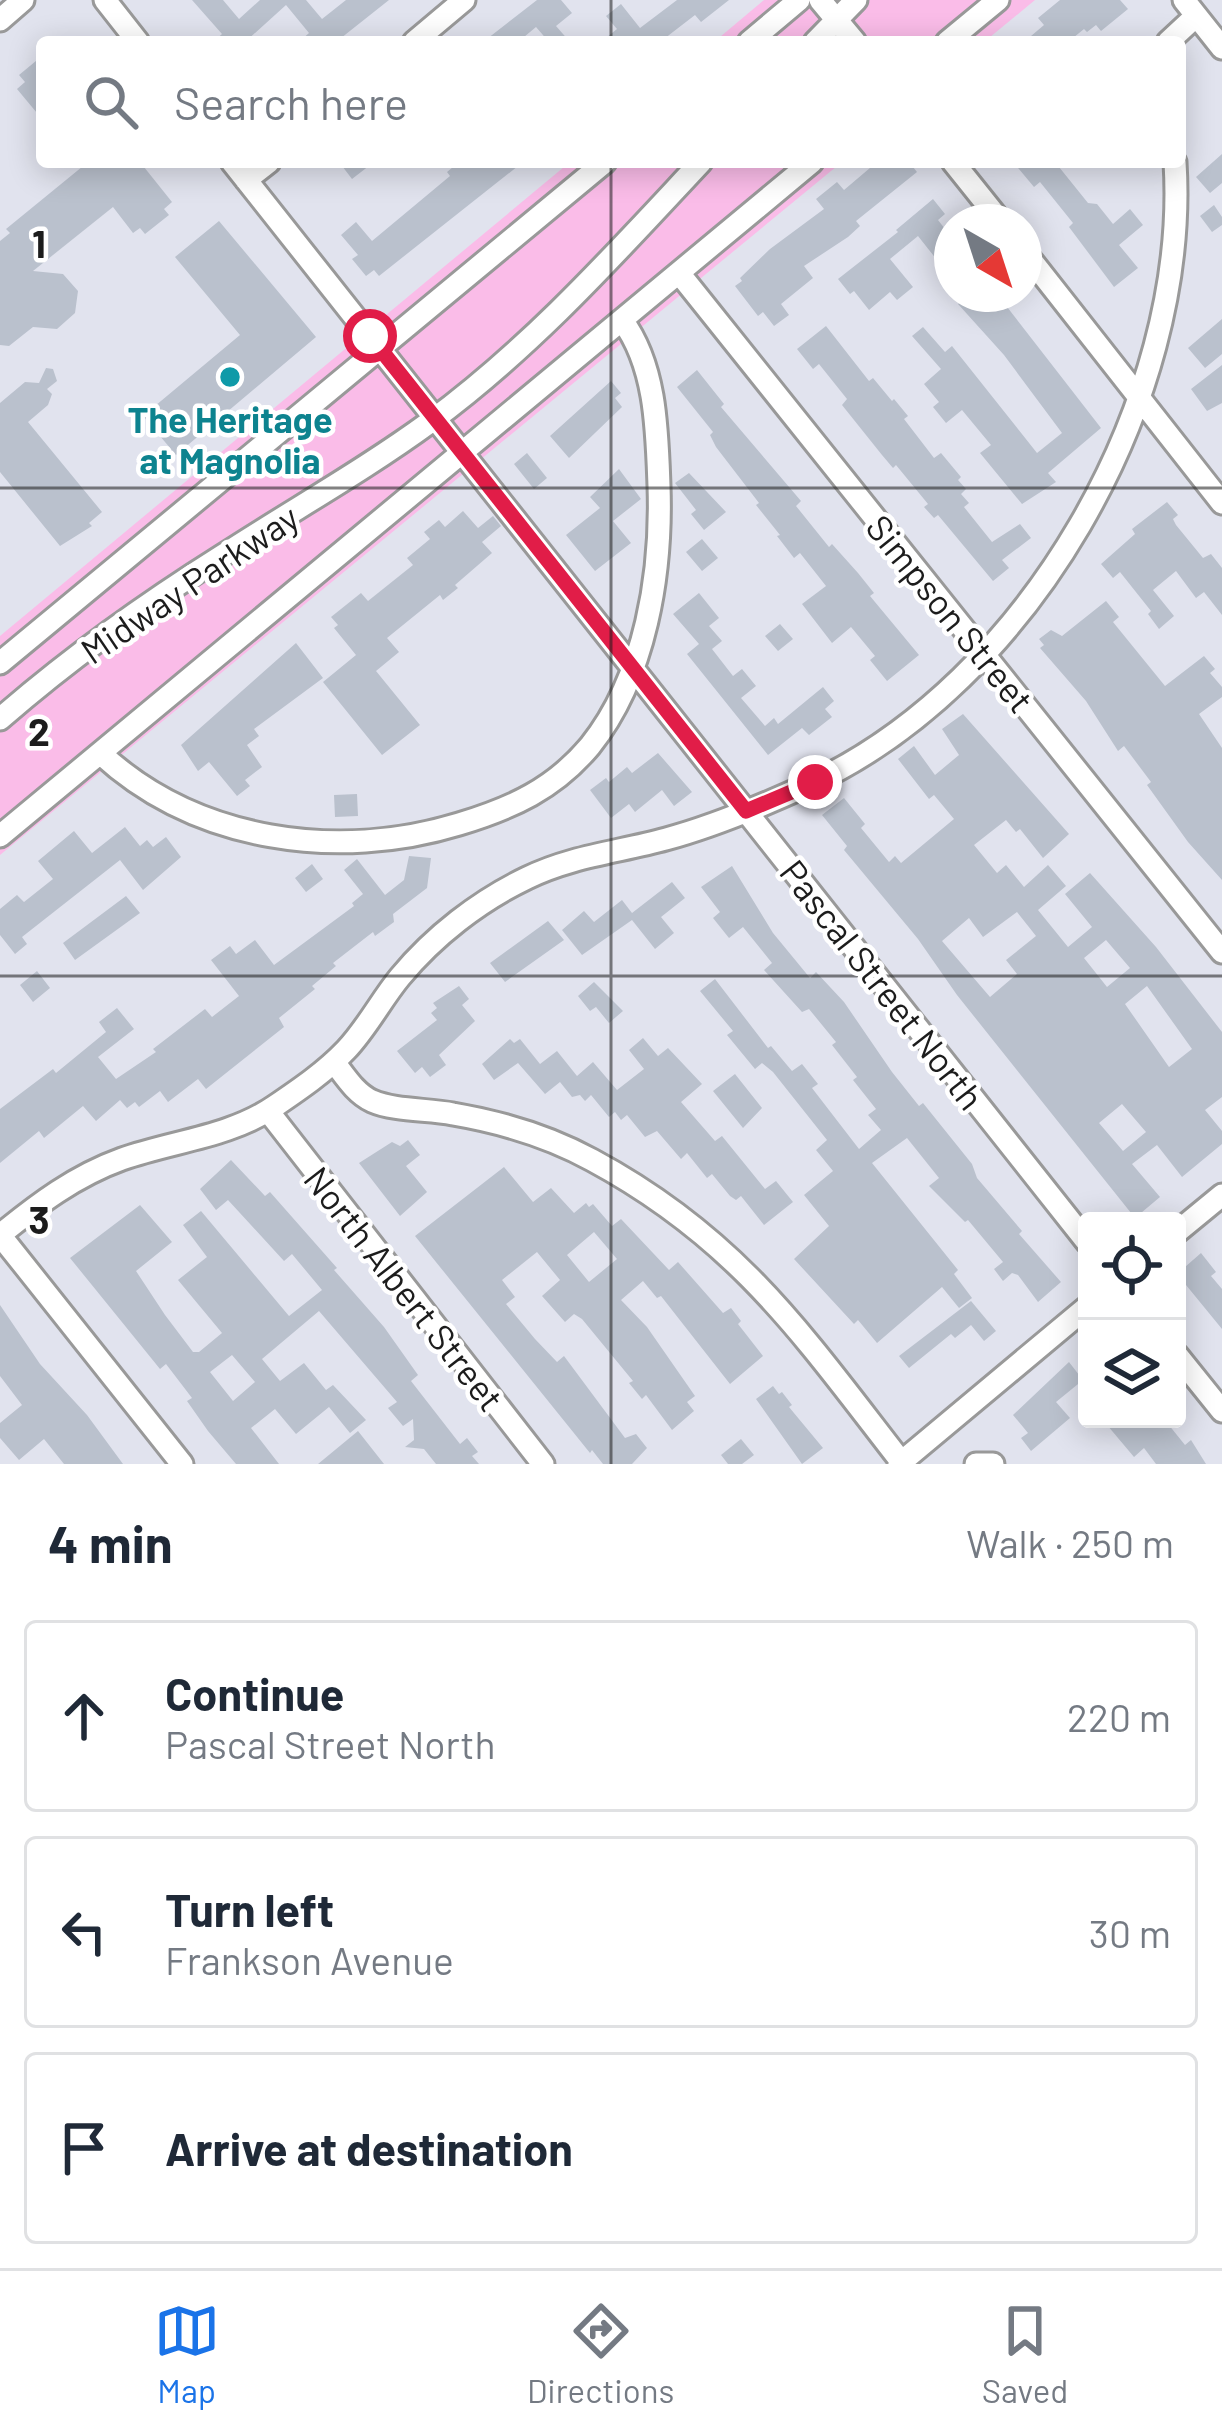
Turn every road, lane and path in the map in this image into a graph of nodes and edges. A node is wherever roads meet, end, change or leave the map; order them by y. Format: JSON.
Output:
{"nodes":[{"id":1,"x":23,"y":0,"type":"edge"},
{"id":2,"x":105,"y":0,"type":"edge"},
{"id":3,"x":464,"y":0,"type":"edge"},
{"id":4,"x":799,"y":0,"type":"edge"},
{"id":5,"x":820,"y":0,"type":"edge"},
{"id":6,"x":856,"y":0,"type":"edge"},
{"id":7,"x":998,"y":0,"type":"edge"},
{"id":8,"x":1190,"y":8,"type":"edge"},
{"id":9,"x":0,"y":20,"type":"edge"},
{"id":10,"x":837,"y":20,"type":"junction"},
{"id":11,"x":133,"y":36,"type":"edge"},
{"id":12,"x":421,"y":36,"type":"edge"},
{"id":13,"x":756,"y":36,"type":"edge"},
{"id":14,"x":821,"y":36,"type":"edge"},
{"id":15,"x":850,"y":36,"type":"edge"},
{"id":16,"x":954,"y":36,"type":"edge"},
{"id":17,"x":1172,"y":36,"type":"edge"},
{"id":18,"x":1222,"y":47,"type":"edge"},
{"id":19,"x":236,"y":168,"type":"edge"},
{"id":20,"x":261,"y":168,"type":"edge"},
{"id":21,"x":598,"y":168,"type":"edge"},
{"id":22,"x":695,"y":168,"type":"edge"},
{"id":23,"x":805,"y":168,"type":"edge"},
{"id":24,"x":958,"y":168,"type":"edge"},
{"id":25,"x":1175,"y":168,"type":"edge"},
{"id":26,"x":246,"y":181,"type":"junction"},
{"id":27,"x":987,"y":204,"type":"edge"},
{"id":28,"x":680,"y":273,"type":"junction"},
{"id":29,"x":1042,"y":274,"type":"edge"},
{"id":30,"x":622,"y":320,"type":"junction"},
{"id":31,"x":380,"y":349,"type":"junction"},
{"id":32,"x":1139,"y":395,"type":"junction"},
{"id":33,"x":436,"y":418,"type":"junction"},
{"id":34,"x":462,"y":452,"type":"junction"},
{"id":35,"x":1222,"y":503,"type":"edge"},
{"id":36,"x":983,"y":653,"type":"junction"},
{"id":37,"x":0,"y":663,"type":"edge"},
{"id":38,"x":634,"y":667,"type":"junction"},
{"id":39,"x":0,"y":718,"type":"edge"},
{"id":40,"x":100,"y":753,"type":"junction"},
{"id":41,"x":746,"y":811,"type":"junction"},
{"id":42,"x":0,"y":836,"type":"edge"},
{"id":43,"x":1222,"y":952,"type":"edge"},
{"id":44,"x":334,"y":1062,"type":"junction"},
{"id":45,"x":268,"y":1111,"type":"junction"},
{"id":46,"x":1222,"y":1195,"type":"edge"},
{"id":47,"x":1186,"y":1225,"type":"edge"},
{"id":48,"x":1078,"y":1231,"type":"edge"},
{"id":49,"x":0,"y":1235,"type":"edge"},
{"id":50,"x":1078,"y":1315,"type":"edge"},
{"id":51,"x":1186,"y":1365,"type":"edge"},
{"id":52,"x":1222,"y":1411,"type":"edge"},
{"id":53,"x":901,"y":1463,"type":"edge"},
{"id":54,"x":182,"y":1464,"type":"edge"},
{"id":55,"x":543,"y":1464,"type":"edge"},
{"id":56,"x":976,"y":1464,"type":"edge"},
{"id":57,"x":993,"y":1464,"type":"edge"}],
"edges":[{"from":1,"to":9,"type":"street"},
{"from":2,"to":11,"type":"street"},
{"from":3,"to":12,"type":"street"},
{"from":4,"to":13,"type":"street"},
{"from":5,"to":10,"type":"street"},
{"from":6,"to":10,"type":"street"},
{"from":7,"to":16,"type":"street"},
{"from":8,"to":17,"type":"street"},
{"from":8,"to":18,"type":"street"},
{"from":10,"to":14,"type":"street"},
{"from":10,"to":15,"type":"street"},
{"from":19,"to":26,"type":"street","name":"Pascal Street North"},
{"from":20,"to":26,"type":"street"},
{"from":21,"to":31,"type":"street"},
{"from":22,"to":33,"type":"street","name":"Midway Parkway"},
{"from":23,"to":28,"type":"street"},
{"from":24,"to":27,"type":"street"},
{"from":25,"to":32,"type":"street"},
{"from":26,"to":31,"type":"street","name":"Pascal Street North"},
{"from":28,"to":30,"type":"street"},
{"from":28,"to":36,"type":"street","name":"Simpson Street"},
{"from":29,"to":32,"type":"street"},
{"from":30,"to":34,"type":"street"},
{"from":30,"to":38,"type":"street"},
{"from":31,"to":33,"type":"street","name":"Pascal Street North"},
{"from":31,"to":37,"type":"street"},
{"from":32,"to":35,"type":"street"},
{"from":32,"to":36,"type":"street"},
{"from":33,"to":34,"type":"street","name":"Pascal Street North"},
{"from":33,"to":39,"type":"street","name":"Midway Parkway"},
{"from":34,"to":38,"type":"street","name":"Pascal Street North"},
{"from":34,"to":40,"type":"street"},
{"from":36,"to":41,"type":"street"},
{"from":36,"to":43,"type":"street","name":"Simpson Street"},
{"from":38,"to":40,"type":"street"},
{"from":38,"to":41,"type":"street","name":"Pascal Street North"},
{"from":40,"to":42,"type":"street"},
{"from":41,"to":44,"type":"street"},
{"from":41,"to":48,"type":"street","name":"Pascal Street North"},
{"from":44,"to":45,"type":"street"},
{"from":44,"to":53,"type":"street"},
{"from":45,"to":49,"type":"street"},
{"from":45,"to":55,"type":"street","name":"North Albert Street"},
{"from":46,"to":47,"type":"street"},
{"from":49,"to":54,"type":"street"},
{"from":50,"to":53,"type":"street"},
{"from":51,"to":52,"type":"street"},
{"from":56,"to":57,"type":"street"}]}
